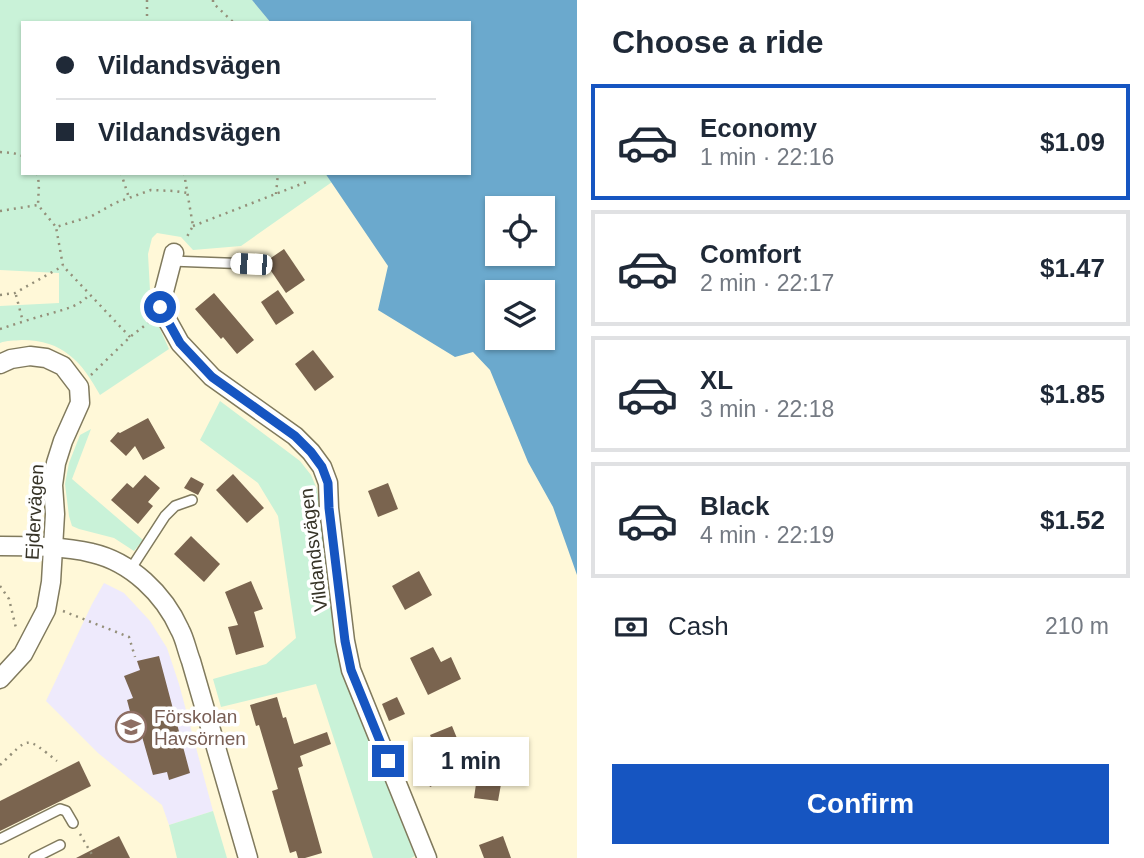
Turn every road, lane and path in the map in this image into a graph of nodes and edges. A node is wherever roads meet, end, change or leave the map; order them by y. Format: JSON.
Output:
{"nodes":[{"id":1,"x":147,"y":0,"type":"edge"},
{"id":2,"x":213,"y":0,"type":"edge"},
{"id":3,"x":147,"y":21,"type":"edge"},
{"id":4,"x":232,"y":21,"type":"edge"},
{"id":5,"x":0,"y":152,"type":"edge"},
{"id":6,"x":21,"y":155,"type":"edge"},
{"id":7,"x":37,"y":175,"type":"edge"},
{"id":8,"x":122,"y":175,"type":"edge"},
{"id":9,"x":184,"y":175,"type":"edge"},
{"id":10,"x":278,"y":175,"type":"edge"},
{"id":11,"x":309,"y":181,"type":"dead end"},
{"id":12,"x":188,"y":193,"type":"junction"},
{"id":13,"x":276,"y":194,"type":"junction"},
{"id":14,"x":129,"y":198,"type":"junction"},
{"id":15,"x":38,"y":205,"type":"junction"},
{"id":16,"x":0,"y":211,"type":"edge"},
{"id":17,"x":193,"y":226,"type":"junction"},
{"id":18,"x":56,"y":227,"type":"junction"},
{"id":19,"x":172,"y":257,"type":"junction"},
{"id":20,"x":251,"y":264,"type":"dead end"},
{"id":21,"x":63,"y":266,"type":"junction"},
{"id":22,"x":15,"y":293,"type":"junction"},
{"id":23,"x":0,"y":295,"type":"edge"},
{"id":24,"x":89,"y":295,"type":"junction"},
{"id":25,"x":162,"y":312,"type":"junction"},
{"id":26,"x":23,"y":322,"type":"junction"},
{"id":27,"x":0,"y":329,"type":"edge"},
{"id":28,"x":130,"y":337,"type":"junction"},
{"id":29,"x":0,"y":364,"type":"edge"},
{"id":30,"x":79,"y":387,"type":"junction"},
{"id":31,"x":192,"y":500,"type":"dead end"},
{"id":32,"x":0,"y":546,"type":"edge"},
{"id":33,"x":53,"y":548,"type":"junction"},
{"id":34,"x":130,"y":570,"type":"junction"},
{"id":35,"x":0,"y":586,"type":"edge"},
{"id":36,"x":60,"y":609,"type":"dead end"},
{"id":37,"x":16,"y":630,"type":"dead end"},
{"id":38,"x":135,"y":657,"type":"dead end"},
{"id":39,"x":0,"y":680,"type":"edge"},
{"id":40,"x":57,"y":761,"type":"dead end"},
{"id":41,"x":0,"y":765,"type":"edge"},
{"id":42,"x":74,"y":823,"type":"joint"},
{"id":43,"x":0,"y":839,"type":"edge"},
{"id":44,"x":60,"y":845,"type":"dead end"},
{"id":45,"x":34,"y":858,"type":"edge"},
{"id":46,"x":94,"y":858,"type":"edge"},
{"id":47,"x":248,"y":858,"type":"edge"},
{"id":48,"x":427,"y":858,"type":"edge"}],
"edges":[{"from":1,"to":3,"type":"path"},
{"from":2,"to":4,"type":"path"},
{"from":5,"to":6,"type":"path"},
{"from":7,"to":15,"type":"path"},
{"from":8,"to":14,"type":"path"},
{"from":9,"to":12,"type":"path"},
{"from":10,"to":13,"type":"path"},
{"from":11,"to":13,"type":"path"},
{"from":12,"to":14,"type":"path"},
{"from":12,"to":17,"type":"path"},
{"from":13,"to":17,"type":"path"},
{"from":14,"to":18,"type":"path"},
{"from":15,"to":16,"type":"path"},
{"from":15,"to":18,"type":"path"},
{"from":17,"to":19,"type":"path"},
{"from":18,"to":21,"type":"path"},
{"from":19,"to":20,"type":"lane"},
{"from":19,"to":25,"type":"street"},
{"from":21,"to":22,"type":"path"},
{"from":21,"to":24,"type":"path"},
{"from":22,"to":23,"type":"path"},
{"from":22,"to":26,"type":"path"},
{"from":24,"to":26,"type":"path"},
{"from":24,"to":28,"type":"path"},
{"from":25,"to":28,"type":"path"},
{"from":25,"to":48,"type":"street","name":"Vildandsvägen"},
{"from":26,"to":27,"type":"path"},
{"from":28,"to":30,"type":"path"},
{"from":29,"to":30,"type":"street"},
{"from":30,"to":33,"type":"street","name":"Ejdervägen"},
{"from":31,"to":34,"type":"lane"},
{"from":32,"to":33,"type":"street"},
{"from":33,"to":34,"type":"street"},
{"from":33,"to":39,"type":"street","name":"Ejdervägen"},
{"from":34,"to":47,"type":"street"},
{"from":35,"to":37,"type":"path"},
{"from":36,"to":38,"type":"path"},
{"from":40,"to":41,"type":"path"},
{"from":42,"to":43,"type":"lane"},
{"from":42,"to":46,"type":"path"},
{"from":44,"to":45,"type":"lane"}]}
